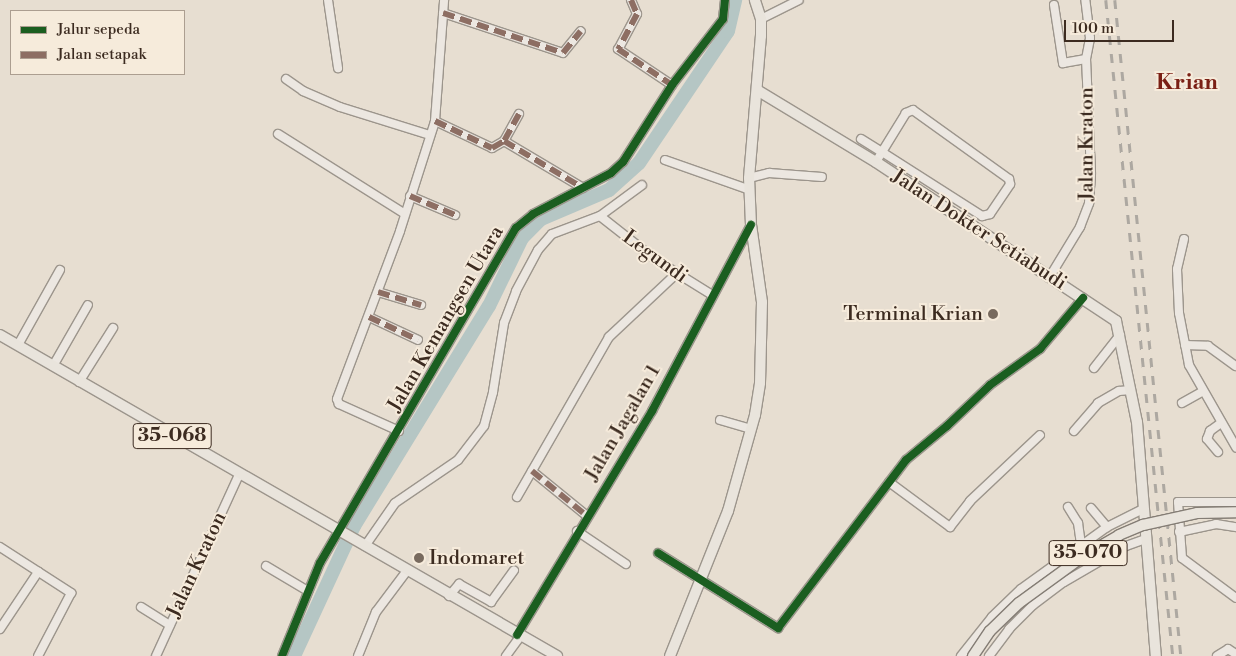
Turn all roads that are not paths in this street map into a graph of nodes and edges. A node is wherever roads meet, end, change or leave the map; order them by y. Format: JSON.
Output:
{"nodes":[{"id":1,"x":328,"y":0,"type":"edge"},
{"id":2,"x":444,"y":0,"type":"edge"},
{"id":3,"x":631,"y":0,"type":"edge"},
{"id":4,"x":725,"y":0,"type":"edge"},
{"id":5,"x":755,"y":0,"type":"edge"},
{"id":6,"x":799,"y":0,"type":"edge"},
{"id":7,"x":1085,"y":0,"type":"edge"},
{"id":8,"x":1054,"y":5,"type":"dead end"},
{"id":9,"x":443,"y":13,"type":"junction"},
{"id":10,"x":761,"y":19,"type":"junction"},
{"id":11,"x":581,"y":31,"type":"dead end"},
{"id":12,"x":1086,"y":59,"type":"junction"},
{"id":13,"x":338,"y":68,"type":"dead end"},
{"id":14,"x":286,"y":79,"type":"dead end"},
{"id":15,"x":672,"y":85,"type":"junction"},
{"id":16,"x":757,"y":90,"type":"junction"},
{"id":17,"x":519,"y":114,"type":"dead end"},
{"id":18,"x":435,"y":121,"type":"junction"},
{"id":19,"x":278,"y":134,"type":"dead end"},
{"id":20,"x":430,"y":135,"type":"junction"},
{"id":21,"x":861,"y":138,"type":"dead end"},
{"id":22,"x":504,"y":141,"type":"junction"},
{"id":23,"x":882,"y":152,"type":"junction"},
{"id":24,"x":666,"y":160,"type":"dead end"},
{"id":25,"x":876,"y":162,"type":"junction"},
{"id":26,"x":822,"y":177,"type":"dead end"},
{"id":27,"x":749,"y":178,"type":"junction"},
{"id":28,"x":642,"y":185,"type":"dead end"},
{"id":29,"x":583,"y":188,"type":"junction"},
{"id":30,"x":750,"y":190,"type":"junction"},
{"id":31,"x":410,"y":196,"type":"junction"},
{"id":32,"x":405,"y":214,"type":"junction"},
{"id":33,"x":455,"y":215,"type":"dead end"},
{"id":34,"x":600,"y":216,"type":"junction"},
{"id":35,"x":751,"y":225,"type":"junction"},
{"id":36,"x":1184,"y":239,"type":"dead end"},
{"id":37,"x":60,"y":270,"type":"dead end"},
{"id":38,"x":676,"y":274,"type":"junction"},
{"id":39,"x":1049,"y":278,"type":"junction"},
{"id":40,"x":378,"y":292,"type":"junction"},
{"id":41,"x":712,"y":295,"type":"junction"},
{"id":42,"x":1083,"y":298,"type":"junction"},
{"id":43,"x":88,"y":305,"type":"dead end"},
{"id":44,"x":421,"y":305,"type":"dead end"},
{"id":45,"x":369,"y":317,"type":"junction"},
{"id":46,"x":113,"y":328,"type":"dead end"},
{"id":47,"x":0,"y":335,"type":"edge"},
{"id":48,"x":1120,"y":336,"type":"junction"},
{"id":49,"x":418,"y":340,"type":"dead end"},
{"id":50,"x":18,"y":345,"type":"junction"},
{"id":51,"x":1185,"y":345,"type":"junction"},
{"id":52,"x":53,"y":366,"type":"junction"},
{"id":53,"x":1236,"y":366,"type":"edge"},
{"id":54,"x":1094,"y":368,"type":"dead end"},
{"id":55,"x":79,"y":382,"type":"junction"},
{"id":56,"x":1131,"y":390,"type":"junction"},
{"id":57,"x":1202,"y":392,"type":"junction"},
{"id":58,"x":1182,"y":403,"type":"dead end"},
{"id":59,"x":720,"y":420,"type":"dead end"},
{"id":60,"x":1221,"y":423,"type":"junction"},
{"id":61,"x":751,"y":429,"type":"junction"},
{"id":62,"x":399,"y":431,"type":"junction"},
{"id":63,"x":1074,"y":431,"type":"dead end"},
{"id":64,"x":1040,"y":435,"type":"dead end"},
{"id":65,"x":1236,"y":446,"type":"edge"},
{"id":66,"x":1218,"y":452,"type":"dead end"},
{"id":67,"x":532,"y":471,"type":"junction"},
{"id":68,"x":239,"y":475,"type":"junction"},
{"id":69,"x":889,"y":482,"type":"junction"},
{"id":70,"x":517,"y":496,"type":"dead end"},
{"id":71,"x":1236,"y":502,"type":"edge"},
{"id":72,"x":1068,"y":508,"type":"dead end"},
{"id":73,"x":1091,"y":508,"type":"dead end"},
{"id":74,"x":1236,"y":512,"type":"edge"},
{"id":75,"x":1144,"y":514,"type":"junction"},
{"id":76,"x":587,"y":516,"type":"junction"},
{"id":77,"x":1107,"y":527,"type":"junction"},
{"id":78,"x":1236,"y":527,"type":"edge"},
{"id":79,"x":1179,"y":530,"type":"junction"},
{"id":80,"x":578,"y":532,"type":"junction"},
{"id":81,"x":342,"y":533,"type":"junction"},
{"id":82,"x":1145,"y":537,"type":"junction"},
{"id":83,"x":363,"y":545,"type":"junction"},
{"id":84,"x":1082,"y":545,"type":"junction"},
{"id":85,"x":0,"y":548,"type":"edge"},
{"id":86,"x":658,"y":553,"type":"dead end"},
{"id":87,"x":626,"y":564,"type":"dead end"},
{"id":88,"x":266,"y":566,"type":"dead end"},
{"id":89,"x":514,"y":570,"type":"dead end"},
{"id":90,"x":38,"y":572,"type":"junction"},
{"id":91,"x":406,"y":572,"type":"junction"},
{"id":92,"x":703,"y":580,"type":"junction"},
{"id":93,"x":1021,"y":589,"type":"junction"},
{"id":94,"x":308,"y":590,"type":"junction"},
{"id":95,"x":449,"y":596,"type":"junction"},
{"id":96,"x":1236,"y":598,"type":"edge"},
{"id":97,"x":1031,"y":601,"type":"junction"},
{"id":98,"x":141,"y":607,"type":"dead end"},
{"id":99,"x":170,"y":625,"type":"junction"},
{"id":100,"x":0,"y":629,"type":"edge"},
{"id":101,"x":518,"y":636,"type":"junction"},
{"id":102,"x":37,"y":654,"type":"edge"},
{"id":103,"x":993,"y":654,"type":"edge"},
{"id":104,"x":1236,"y":654,"type":"edge"},
{"id":105,"x":156,"y":656,"type":"edge"},
{"id":106,"x":282,"y":656,"type":"edge"},
{"id":107,"x":358,"y":656,"type":"edge"},
{"id":108,"x":506,"y":656,"type":"edge"},
{"id":109,"x":557,"y":656,"type":"edge"},
{"id":110,"x":670,"y":656,"type":"edge"},
{"id":111,"x":961,"y":656,"type":"edge"},
{"id":112,"x":973,"y":656,"type":"edge"},
{"id":113,"x":1156,"y":656,"type":"edge"},
{"id":114,"x":1217,"y":656,"type":"edge"}],
"edges":[{"from":1,"to":13,"type":"street"},
{"from":2,"to":9,"type":"street"},
{"from":3,"to":15,"type":"street"},
{"from":4,"to":15,"type":"street","name":"Jalan Kemangsen Utara"},
{"from":5,"to":10,"type":"main road"},
{"from":6,"to":10,"type":"street"},
{"from":7,"to":12,"type":"street","name":"Jalan Kraton"},
{"from":8,"to":12,"type":"street"},
{"from":9,"to":11,"type":"street"},
{"from":9,"to":18,"type":"street"},
{"from":10,"to":16,"type":"main road"},
{"from":12,"to":39,"type":"street","name":"Jalan Kraton"},
{"from":14,"to":20,"type":"street"},
{"from":15,"to":29,"type":"street","name":"Jalan Kemangsen Utara"},
{"from":16,"to":25,"type":"main road","name":"Jalan Dokter Setiabudi"},
{"from":16,"to":27,"type":"main road"},
{"from":17,"to":22,"type":"street"},
{"from":18,"to":20,"type":"street"},
{"from":18,"to":22,"type":"street"},
{"from":19,"to":32,"type":"street"},
{"from":20,"to":31,"type":"street"},
{"from":21,"to":23,"type":"street"},
{"from":22,"to":29,"type":"street"},
{"from":23,"to":23,"type":"street"},
{"from":23,"to":25,"type":"street"},
{"from":24,"to":30,"type":"street"},
{"from":25,"to":39,"type":"main road","name":"Jalan Dokter Setiabudi"},
{"from":26,"to":27,"type":"street"},
{"from":27,"to":30,"type":"main road"},
{"from":28,"to":34,"type":"street"},
{"from":29,"to":62,"type":"street","name":"Jalan Kemangsen Utara"},
{"from":30,"to":35,"type":"main road"},
{"from":31,"to":32,"type":"street"},
{"from":31,"to":33,"type":"street"},
{"from":32,"to":40,"type":"street"},
{"from":34,"to":38,"type":"street","name":"Legundi"},
{"from":34,"to":83,"type":"street"},
{"from":35,"to":41,"type":"street","name":"Jalan Jagalan 1"},
{"from":35,"to":61,"type":"main road"},
{"from":36,"to":51,"type":"street"},
{"from":37,"to":50,"type":"street"},
{"from":38,"to":41,"type":"street","name":"Legundi"},
{"from":38,"to":67,"type":"street"},
{"from":39,"to":42,"type":"main road","name":"Jalan Dokter Setiabudi"},
{"from":40,"to":44,"type":"street"},
{"from":40,"to":45,"type":"street"},
{"from":41,"to":76,"type":"street","name":"Jalan Jagalan 1"},
{"from":42,"to":48,"type":"main road","name":"Jalan Dokter Setiabudi"},
{"from":42,"to":69,"type":"street"},
{"from":43,"to":52,"type":"street"},
{"from":45,"to":49,"type":"street"},
{"from":45,"to":62,"type":"street"},
{"from":46,"to":55,"type":"street"},
{"from":47,"to":50,"type":"main road","number":"35-068"},
{"from":48,"to":54,"type":"street"},
{"from":48,"to":56,"type":"main road","name":"Jalan Dokter Setiabudi"},
{"from":50,"to":52,"type":"main road","number":"35-068"},
{"from":51,"to":53,"type":"street"},
{"from":51,"to":57,"type":"street"},
{"from":52,"to":55,"type":"main road","number":"35-068"},
{"from":55,"to":68,"type":"main road","number":"35-068"},
{"from":56,"to":63,"type":"street"},
{"from":56,"to":75,"type":"main road","name":"Jalan Dokter Setiabudi"},
{"from":57,"to":58,"type":"street"},
{"from":57,"to":60,"type":"street"},
{"from":59,"to":61,"type":"street"},
{"from":60,"to":65,"type":"street"},
{"from":60,"to":66,"type":"street"},
{"from":61,"to":92,"type":"main road"},
{"from":62,"to":81,"type":"street","name":"Jalan Kemangsen Utara"},
{"from":64,"to":69,"type":"street"},
{"from":67,"to":70,"type":"street"},
{"from":67,"to":76,"type":"street"},
{"from":68,"to":81,"type":"main road","number":"35-068"},
{"from":68,"to":99,"type":"street","name":"Jalan Kraton"},
{"from":69,"to":92,"type":"street"},
{"from":71,"to":79,"type":"street"},
{"from":72,"to":84,"type":"street"},
{"from":73,"to":77,"type":"street"},
{"from":74,"to":112,"type":"main road","number":"35-070","bridge":true},
{"from":75,"to":77,"type":"street"},
{"from":75,"to":82,"type":"main road","name":"Jalan Dokter Setiabudi"},
{"from":76,"to":80,"type":"street","name":"Jalan Jagalan 1"},
{"from":77,"to":84,"type":"street"},
{"from":78,"to":79,"type":"street"},
{"from":79,"to":96,"type":"street"},
{"from":80,"to":87,"type":"street"},
{"from":80,"to":101,"type":"street","name":"Jalan Jagalan 1"},
{"from":81,"to":83,"type":"main road","number":"35-068"},
{"from":81,"to":94,"type":"street","name":"Jalan Kemangsen Utara"},
{"from":82,"to":97,"type":"street"},
{"from":82,"to":113,"type":"main road","name":"Jalan Dokter Setiabudi"},
{"from":83,"to":91,"type":"main road","number":"35-068"},
{"from":84,"to":93,"type":"street"},
{"from":85,"to":90,"type":"street"},
{"from":86,"to":92,"type":"street"},
{"from":88,"to":94,"type":"street"},
{"from":89,"to":95,"type":"street"},
{"from":90,"to":100,"type":"street"},
{"from":90,"to":102,"type":"street"},
{"from":91,"to":95,"type":"main road","number":"35-068"},
{"from":91,"to":107,"type":"street"},
{"from":92,"to":110,"type":"main road"},
{"from":93,"to":97,"type":"street"},
{"from":93,"to":111,"type":"street"},
{"from":94,"to":106,"type":"street","name":"Jalan Kemangsen Utara"},
{"from":95,"to":101,"type":"main road","number":"35-068"},
{"from":97,"to":103,"type":"street"},
{"from":98,"to":99,"type":"street"},
{"from":99,"to":105,"type":"street","name":"Jalan Kraton"},
{"from":101,"to":108,"type":"street","name":"Jalan Jagalan 1"},
{"from":101,"to":109,"type":"main road","number":"35-068"},
{"from":104,"to":114,"type":"street"}]}
